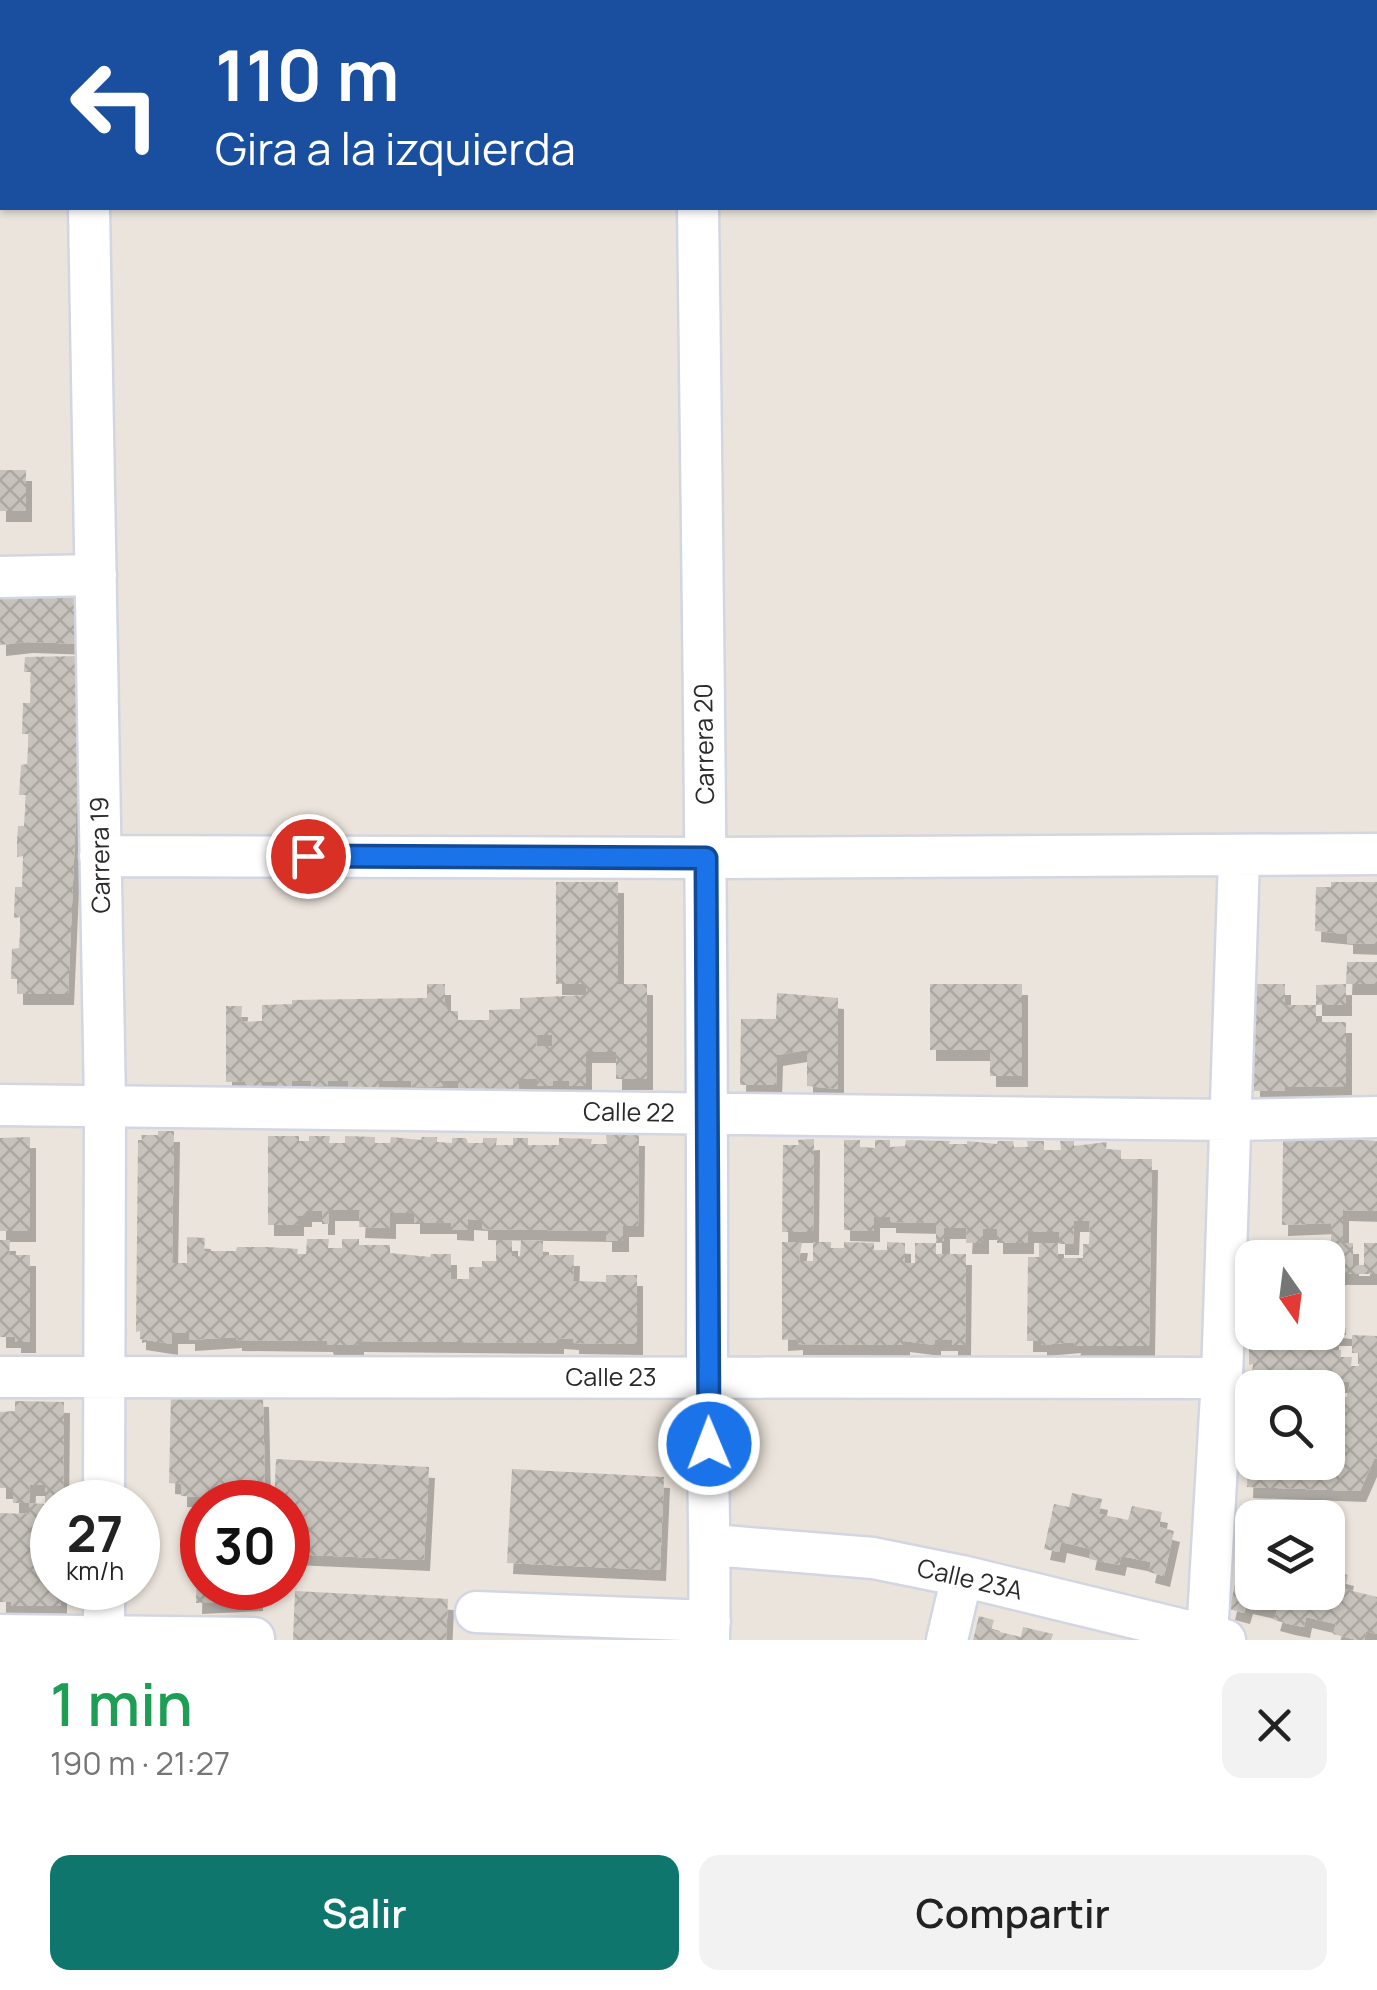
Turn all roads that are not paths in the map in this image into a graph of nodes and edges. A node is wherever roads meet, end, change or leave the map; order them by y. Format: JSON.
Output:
{"nodes":[{"id":1,"x":89,"y":210,"type":"edge"},
{"id":2,"x":698,"y":210,"type":"edge"},
{"id":3,"x":96,"y":575,"type":"junction"},
{"id":4,"x":0,"y":577,"type":"edge"},
{"id":5,"x":1377,"y":854,"type":"edge"},
{"id":6,"x":100,"y":856,"type":"junction"},
{"id":7,"x":706,"y":858,"type":"junction"},
{"id":8,"x":1239,"y":858,"type":"junction"},
{"id":9,"x":0,"y":1104,"type":"edge"},
{"id":10,"x":104,"y":1104,"type":"junction"},
{"id":11,"x":708,"y":1113,"type":"junction"},
{"id":12,"x":1377,"y":1117,"type":"edge"},
{"id":13,"x":1230,"y":1120,"type":"junction"},
{"id":14,"x":0,"y":1377,"type":"edge"},
{"id":15,"x":105,"y":1377,"type":"junction"},
{"id":16,"x":707,"y":1377,"type":"junction"},
{"id":17,"x":1222,"y":1378,"type":"junction"},
{"id":18,"x":104,"y":1480,"type":"edge"},
{"id":19,"x":712,"y":1544,"type":"junction"},
{"id":20,"x":962,"y":1576,"type":"junction"},
{"id":21,"x":104,"y":1610,"type":"edge"},
{"id":22,"x":476,"y":1612,"type":"dead end"},
{"id":23,"x":709,"y":1631,"type":"edge"},
{"id":24,"x":0,"y":1635,"type":"edge"},
{"id":25,"x":104,"y":1638,"type":"edge"},
{"id":26,"x":254,"y":1638,"type":"edge"},
{"id":27,"x":1216,"y":1638,"type":"edge"},
{"id":28,"x":947,"y":1640,"type":"edge"}],
"edges":[{"from":1,"to":3,"type":"street","name":"Carrera 19"},
{"from":2,"to":7,"type":"street","name":"Carrera 20"},
{"from":3,"to":4,"type":"street"},
{"from":3,"to":6,"type":"street","name":"Carrera 19"},
{"from":5,"to":8,"type":"street"},
{"from":6,"to":7,"type":"street"},
{"from":6,"to":10,"type":"street","name":"Carrera 19"},
{"from":7,"to":8,"type":"street"},
{"from":7,"to":11,"type":"street","name":"Carrera 20"},
{"from":8,"to":13,"type":"street"},
{"from":9,"to":10,"type":"street","name":"Calle 22"},
{"from":10,"to":11,"type":"street","name":"Calle 22"},
{"from":10,"to":15,"type":"street","name":"Carrera 19"},
{"from":11,"to":13,"type":"street","name":"Calle 22"},
{"from":11,"to":16,"type":"street","name":"Carrera 20"},
{"from":12,"to":13,"type":"street","name":"Calle 22"},
{"from":13,"to":17,"type":"street"},
{"from":14,"to":15,"type":"street","name":"Calle 23"},
{"from":15,"to":16,"type":"street","name":"Calle 23"},
{"from":15,"to":18,"type":"street","name":"Carrera 19"},
{"from":16,"to":17,"type":"street","name":"Calle 23"},
{"from":16,"to":19,"type":"street","name":"Carrera 20"},
{"from":17,"to":27,"type":"street"},
{"from":19,"to":20,"type":"street","name":"Calle 23A"},
{"from":19,"to":23,"type":"street","name":"Carrera 20"},
{"from":20,"to":27,"type":"street","name":"Calle 23A"},
{"from":20,"to":28,"type":"street"},
{"from":21,"to":25,"type":"street"},
{"from":22,"to":23,"type":"street"},
{"from":24,"to":25,"type":"street"},
{"from":25,"to":26,"type":"street"}]}
